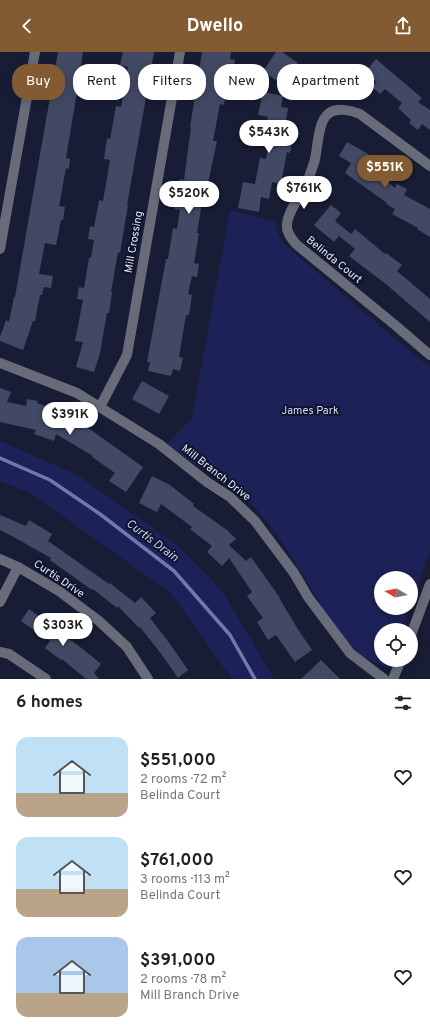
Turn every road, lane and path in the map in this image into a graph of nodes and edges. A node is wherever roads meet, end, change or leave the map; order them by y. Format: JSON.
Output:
{"nodes":[{"id":1,"x":35,"y":52,"type":"edge"},
{"id":2,"x":180,"y":52,"type":"edge"},
{"id":3,"x":430,"y":166,"type":"edge"},
{"id":4,"x":0,"y":249,"type":"edge"},
{"id":5,"x":430,"y":355,"type":"edge"},
{"id":6,"x":0,"y":363,"type":"edge"},
{"id":7,"x":100,"y":407,"type":"junction"},
{"id":8,"x":0,"y":559,"type":"edge"},
{"id":9,"x":18,"y":566,"type":"junction"},
{"id":10,"x":430,"y":584,"type":"edge"},
{"id":11,"x":0,"y":602,"type":"edge"},
{"id":12,"x":415,"y":623,"type":"edge"},
{"id":13,"x":0,"y":652,"type":"edge"},
{"id":14,"x":398,"y":667,"type":"edge"},
{"id":15,"x":46,"y":679,"type":"edge"},
{"id":16,"x":148,"y":679,"type":"edge"},
{"id":17,"x":384,"y":679,"type":"edge"},
{"id":18,"x":393,"y":679,"type":"edge"}],
"edges":[{"from":1,"to":4,"type":"street"},
{"from":2,"to":7,"type":"street","name":"Mill Crossing"},
{"from":3,"to":5,"type":"street","name":"Belinda Court"},
{"from":6,"to":7,"type":"street","name":"Mill Branch Drive"},
{"from":7,"to":17,"type":"street","name":"Mill Branch Drive"},
{"from":8,"to":9,"type":"street","name":"Curtis Drive"},
{"from":9,"to":11,"type":"street"},
{"from":9,"to":16,"type":"street","name":"Curtis Drive"},
{"from":10,"to":12,"type":"street"},
{"from":13,"to":15,"type":"street"},
{"from":14,"to":18,"type":"street"}]}
